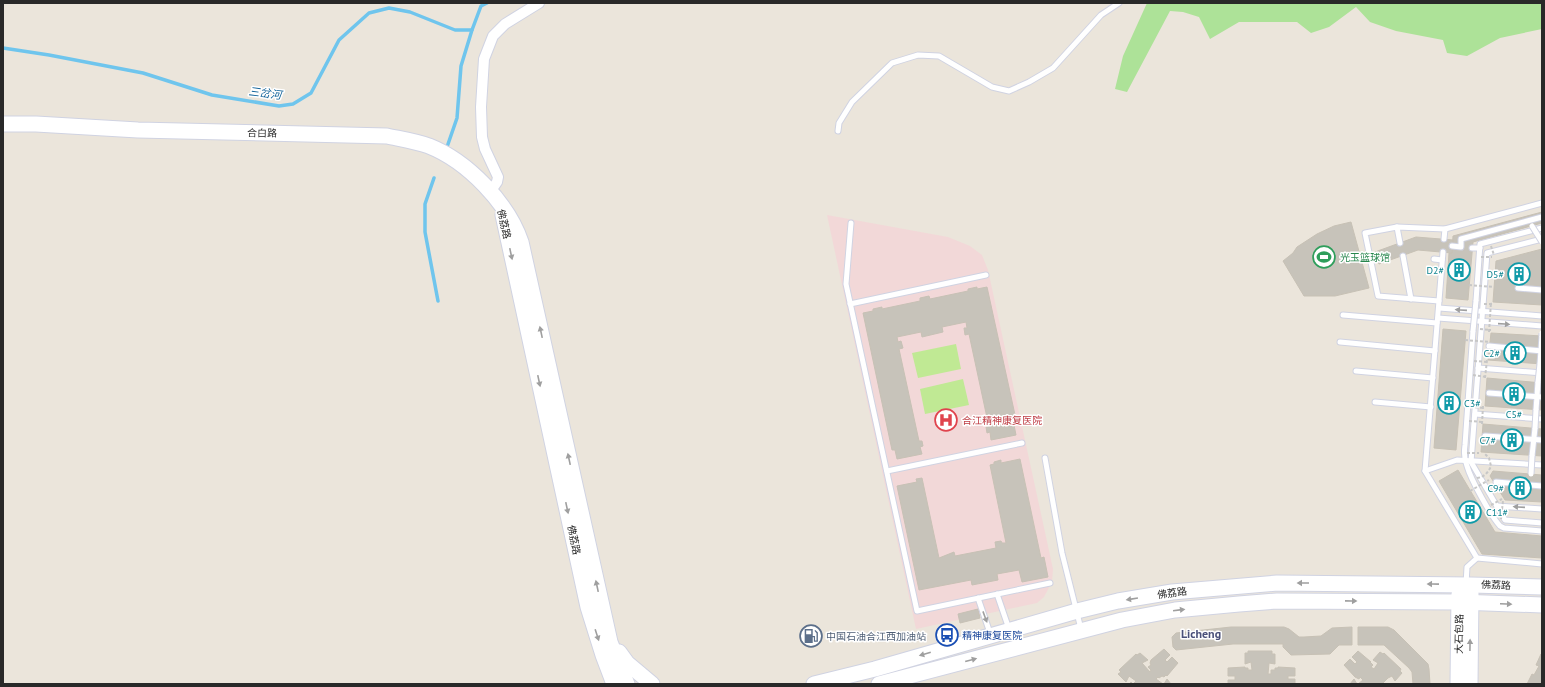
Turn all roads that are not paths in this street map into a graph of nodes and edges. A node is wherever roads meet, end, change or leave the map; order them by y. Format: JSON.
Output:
{"nodes":[{"id":1,"x":539,"y":3,"type":"edge"},
{"id":2,"x":1119,"y":3,"type":"edge"},
{"id":3,"x":3,"y":124,"type":"edge"},
{"id":4,"x":838,"y":131,"type":"dead end"},
{"id":5,"x":495,"y":198,"type":"junction"},
{"id":6,"x":1542,"y":203,"type":"edge"},
{"id":7,"x":1542,"y":217,"type":"edge"},
{"id":8,"x":851,"y":223,"type":"dead end"},
{"id":9,"x":1531,"y":223,"type":"junction"},
{"id":10,"x":1397,"y":227,"type":"junction"},
{"id":11,"x":1542,"y":228,"type":"edge"},
{"id":12,"x":1445,"y":229,"type":"junction"},
{"id":13,"x":1444,"y":239,"type":"dead end"},
{"id":14,"x":1542,"y":239,"type":"edge"},
{"id":15,"x":1542,"y":242,"type":"edge"},
{"id":16,"x":1400,"y":243,"type":"dead end"},
{"id":17,"x":1452,"y":246,"type":"dead end"},
{"id":18,"x":1472,"y":248,"type":"dead end"},
{"id":19,"x":1480,"y":248,"type":"junction"},
{"id":20,"x":1443,"y":252,"type":"dead end"},
{"id":21,"x":1403,"y":256,"type":"dead end"},
{"id":22,"x":1377,"y":259,"type":"dead end"},
{"id":23,"x":1434,"y":259,"type":"dead end"},
{"id":24,"x":1442,"y":260,"type":"junction"},
{"id":25,"x":1371,"y":261,"type":"junction"},
{"id":26,"x":986,"y":275,"type":"dead end"},
{"id":27,"x":1518,"y":288,"type":"dead end"},
{"id":28,"x":1542,"y":290,"type":"edge"},
{"id":29,"x":1411,"y":299,"type":"junction"},
{"id":30,"x":1439,"y":302,"type":"junction"},
{"id":31,"x":850,"y":304,"type":"junction"},
{"id":32,"x":1438,"y":308,"type":"junction"},
{"id":33,"x":1483,"y":312,"type":"junction"},
{"id":34,"x":1342,"y":315,"type":"dead end"},
{"id":35,"x":1542,"y":316,"type":"edge"},
{"id":36,"x":1438,"y":321,"type":"junction"},
{"id":37,"x":1482,"y":322,"type":"junction"},
{"id":38,"x":1542,"y":326,"type":"edge"},
{"id":39,"x":1542,"y":333,"type":"edge"},
{"id":40,"x":1542,"y":336,"type":"edge"},
{"id":41,"x":1340,"y":342,"type":"dead end"},
{"id":42,"x":1490,"y":344,"type":"road end"},
{"id":43,"x":1541,"y":350,"type":"edge"},
{"id":44,"x":1435,"y":351,"type":"junction"},
{"id":45,"x":1478,"y":368,"type":"junction"},
{"id":46,"x":1356,"y":371,"type":"dead end"},
{"id":47,"x":1542,"y":373,"type":"edge"},
{"id":48,"x":1433,"y":378,"type":"junction"},
{"id":49,"x":1489,"y":393,"type":"dead end"},
{"id":50,"x":1540,"y":397,"type":"edge"},
{"id":51,"x":1375,"y":402,"type":"dead end"},
{"id":52,"x":1431,"y":407,"type":"junction"},
{"id":53,"x":1475,"y":414,"type":"junction"},
{"id":54,"x":1542,"y":419,"type":"edge"},
{"id":55,"x":1485,"y":436,"type":"dead end"},
{"id":56,"x":1534,"y":440,"type":"junction"},
{"id":57,"x":1542,"y":440,"type":"edge"},
{"id":58,"x":1022,"y":443,"type":"dead end"},
{"id":59,"x":1045,"y":458,"type":"dead end"},
{"id":60,"x":1471,"y":462,"type":"junction"},
{"id":61,"x":1542,"y":465,"type":"edge"},
{"id":62,"x":886,"y":472,"type":"junction"},
{"id":63,"x":1425,"y":472,"type":"junction"},
{"id":64,"x":1496,"y":482,"type":"dead end"},
{"id":65,"x":1530,"y":485,"type":"junction"},
{"id":66,"x":1542,"y":486,"type":"edge"},
{"id":67,"x":1494,"y":505,"type":"junction"},
{"id":68,"x":1542,"y":509,"type":"edge"},
{"id":69,"x":1542,"y":523,"type":"edge"},
{"id":70,"x":1542,"y":531,"type":"edge"},
{"id":71,"x":1477,"y":558,"type":"junction"},
{"id":72,"x":1542,"y":564,"type":"edge"},
{"id":73,"x":1050,"y":583,"type":"dead end"},
{"id":74,"x":1466,"y":585,"type":"junction"},
{"id":75,"x":1542,"y":587,"type":"edge"},
{"id":76,"x":997,"y":594,"type":"junction"},
{"id":77,"x":978,"y":598,"type":"junction"},
{"id":78,"x":1465,"y":602,"type":"junction"},
{"id":79,"x":1542,"y":604,"type":"edge"},
{"id":80,"x":1077,"y":611,"type":"junction"},
{"id":81,"x":606,"y":624,"type":"junction"},
{"id":82,"x":1009,"y":630,"type":"junction"},
{"id":83,"x":1081,"y":630,"type":"junction"},
{"id":84,"x":991,"y":635,"type":"junction"},
{"id":85,"x":614,"y":684,"type":"edge"},
{"id":86,"x":627,"y":684,"type":"edge"},
{"id":87,"x":652,"y":684,"type":"edge"},
{"id":88,"x":814,"y":684,"type":"edge"},
{"id":89,"x":879,"y":684,"type":"edge"},
{"id":90,"x":1458,"y":684,"type":"edge"},
{"id":91,"x":1470,"y":684,"type":"edge"}],
"edges":[{"from":1,"to":5,"type":"street"},
{"from":2,"to":4,"type":"lane"},
{"from":3,"to":5,"type":"main road","name":"合白路"},
{"from":81,"to":5,"type":"main road","name":"佛荔路","one_way":true},
{"from":5,"to":85,"type":"main road","name":"佛荔路","one_way":true},
{"from":6,"to":12,"type":"lane"},
{"from":7,"to":9,"type":"lane"},
{"from":8,"to":31,"type":"lane"},
{"from":9,"to":15,"type":"lane","bridge":true},
{"from":9,"to":17,"type":"lane"},
{"from":10,"to":12,"type":"lane"},
{"from":10,"to":16,"type":"lane"},
{"from":10,"to":25,"type":"lane"},
{"from":11,"to":19,"type":"lane"},
{"from":12,"to":13,"type":"lane"},
{"from":14,"to":33,"type":"lane"},
{"from":18,"to":19,"type":"lane"},
{"from":19,"to":70,"type":"lane","bridge":true},
{"from":20,"to":24,"type":"lane"},
{"from":21,"to":29,"type":"lane"},
{"from":22,"to":25,"type":"lane"},
{"from":23,"to":24,"type":"lane"},
{"from":24,"to":30,"type":"lane"},
{"from":25,"to":29,"type":"lane"},
{"from":26,"to":31,"type":"lane"},
{"from":27,"to":28,"type":"lane"},
{"from":29,"to":30,"type":"lane"},
{"from":30,"to":32,"type":"lane"},
{"from":31,"to":62,"type":"lane"},
{"from":33,"to":32,"type":"lane","one_way":true},
{"from":32,"to":36,"type":"lane"},
{"from":33,"to":35,"type":"lane"},
{"from":33,"to":37,"type":"lane"},
{"from":34,"to":36,"type":"lane"},
{"from":36,"to":37,"type":"lane"},
{"from":36,"to":44,"type":"lane"},
{"from":37,"to":38,"type":"lane","one_way":true},
{"from":37,"to":45,"type":"lane"},
{"from":39,"to":40,"type":"lane","bridge":true},
{"from":40,"to":43,"type":"lane"},
{"from":41,"to":44,"type":"lane"},
{"from":42,"to":43,"type":"lane"},
{"from":43,"to":50,"type":"lane","bridge":true},
{"from":44,"to":48,"type":"lane"},
{"from":45,"to":47,"type":"lane"},
{"from":45,"to":53,"type":"lane"},
{"from":46,"to":48,"type":"lane"},
{"from":48,"to":52,"type":"lane"},
{"from":49,"to":50,"type":"lane"},
{"from":50,"to":56,"type":"lane","bridge":true},
{"from":51,"to":52,"type":"lane"},
{"from":52,"to":63,"type":"lane"},
{"from":53,"to":54,"type":"lane"},
{"from":53,"to":60,"type":"lane"},
{"from":55,"to":56,"type":"lane"},
{"from":56,"to":57,"type":"lane"},
{"from":56,"to":65,"type":"lane","bridge":true},
{"from":58,"to":62,"type":"lane"},
{"from":59,"to":80,"type":"lane"},
{"from":60,"to":61,"type":"lane"},
{"from":60,"to":63,"type":"lane"},
{"from":60,"to":67,"type":"lane"},
{"from":62,"to":77,"type":"lane"},
{"from":63,"to":71,"type":"lane"},
{"from":64,"to":65,"type":"lane"},
{"from":65,"to":66,"type":"lane"},
{"from":68,"to":67,"type":"lane","one_way":true},
{"from":67,"to":69,"type":"lane"},
{"from":71,"to":72,"type":"lane"},
{"from":71,"to":74,"type":"lane"},
{"from":73,"to":76,"type":"lane"},
{"from":74,"to":75,"type":"main road","name":"佛荔路"},
{"from":74,"to":78,"type":"main road","name":"大石包路"},
{"from":74,"to":80,"type":"main road","name":"佛荔路","one_way":true},
{"from":76,"to":77,"type":"lane"},
{"from":76,"to":82,"type":"lane"},
{"from":77,"to":84,"type":"lane","one_way":true},
{"from":78,"to":79,"type":"main road","name":"佛荔路","one_way":true},
{"from":83,"to":78,"type":"main road","name":"佛荔路","one_way":true},
{"from":78,"to":90,"type":"main road","name":"大石包路"},
{"from":91,"to":78,"type":"main road","name":"大石包路","one_way":true},
{"from":80,"to":82,"type":"main road","name":"佛荔路"},
{"from":80,"to":83,"type":"lane"},
{"from":81,"to":86,"type":"main road","name":"佛荔路"},
{"from":81,"to":87,"type":"main road"},
{"from":82,"to":84,"type":"main road","name":"佛荔路"},
{"from":89,"to":83,"type":"main road","name":"佛荔路","one_way":true},
{"from":84,"to":88,"type":"main road","name":"佛荔路","one_way":true}]}
